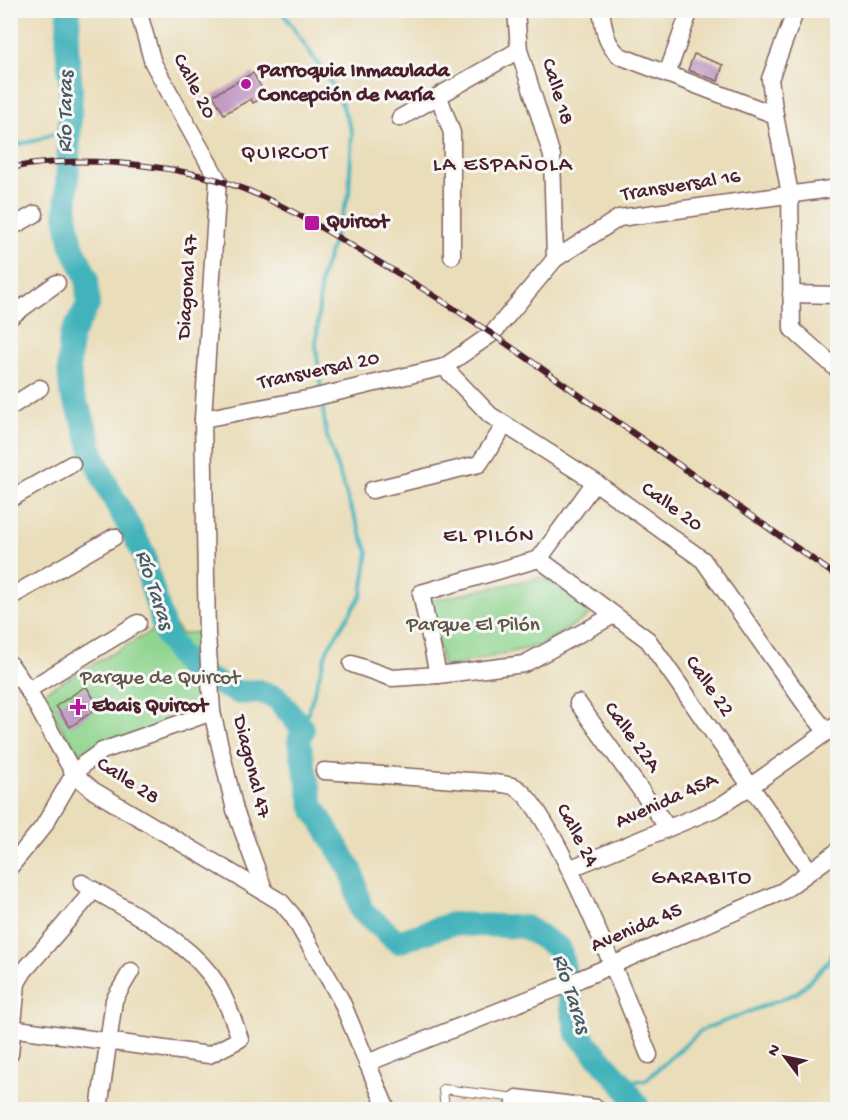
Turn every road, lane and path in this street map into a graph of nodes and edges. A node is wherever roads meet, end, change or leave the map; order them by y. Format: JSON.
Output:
{"nodes":[{"id":1,"x":138,"y":10,"type":"edge"},
{"id":2,"x":516,"y":10,"type":"edge"},
{"id":3,"x":601,"y":10,"type":"edge"},
{"id":4,"x":690,"y":10,"type":"edge"},
{"id":5,"x":795,"y":10,"type":"edge"},
{"id":6,"x":519,"y":50,"type":"junction"},
{"id":7,"x":667,"y":74,"type":"junction"},
{"id":8,"x":439,"y":97,"type":"junction"},
{"id":9,"x":775,"y":115,"type":"junction"},
{"id":10,"x":400,"y":117,"type":"dead end"},
{"id":11,"x":218,"y":180,"type":"joint"},
{"id":12,"x":837,"y":188,"type":"edge"},
{"id":13,"x":790,"y":194,"type":"junction"},
{"id":14,"x":35,"y":214,"type":"dead end"},
{"id":15,"x":10,"y":228,"type":"edge"},
{"id":16,"x":452,"y":256,"type":"dead end"},
{"id":17,"x":555,"y":259,"type":"junction"},
{"id":18,"x":57,"y":284,"type":"dead end"},
{"id":19,"x":791,"y":294,"type":"junction"},
{"id":20,"x":837,"y":295,"type":"edge"},
{"id":21,"x":10,"y":317,"type":"edge"},
{"id":22,"x":444,"y":367,"type":"junction"},
{"id":23,"x":837,"y":370,"type":"edge"},
{"id":24,"x":40,"y":388,"type":"dead end"},
{"id":25,"x":10,"y":407,"type":"edge"},
{"id":26,"x":203,"y":419,"type":"junction"},
{"id":27,"x":505,"y":424,"type":"junction"},
{"id":28,"x":72,"y":464,"type":"dead end"},
{"id":29,"x":596,"y":482,"type":"junction"},
{"id":30,"x":372,"y":490,"type":"dead end"},
{"id":31,"x":10,"y":499,"type":"edge"},
{"id":32,"x":114,"y":537,"type":"dead end"},
{"id":33,"x":539,"y":559,"type":"junction"},
{"id":34,"x":10,"y":597,"type":"edge"},
{"id":35,"x":614,"y":615,"type":"junction"},
{"id":36,"x":138,"y":623,"type":"dead end"},
{"id":37,"x":10,"y":664,"type":"edge"},
{"id":38,"x":352,"y":664,"type":"dead end"},
{"id":39,"x":438,"y":675,"type":"junction"},
{"id":40,"x":28,"y":690,"type":"junction"},
{"id":41,"x":578,"y":703,"type":"dead end"},
{"id":42,"x":212,"y":711,"type":"junction"},
{"id":43,"x":832,"y":728,"type":"edge"},
{"id":44,"x":324,"y":771,"type":"dead end"},
{"id":45,"x":75,"y":774,"type":"junction"},
{"id":46,"x":751,"y":786,"type":"junction"},
{"id":47,"x":668,"y":828,"type":"junction"},
{"id":48,"x":837,"y":851,"type":"edge"},
{"id":49,"x":10,"y":867,"type":"edge"},
{"id":50,"x":569,"y":869,"type":"junction"},
{"id":51,"x":810,"y":871,"type":"junction"},
{"id":52,"x":265,"y":892,"type":"junction"},
{"id":53,"x":613,"y":964,"type":"junction"},
{"id":54,"x":131,"y":971,"type":"dead end"},
{"id":55,"x":12,"y":1028,"type":"edge"},
{"id":56,"x":108,"y":1041,"type":"junction"},
{"id":57,"x":10,"y":1054,"type":"edge"},
{"id":58,"x":649,"y":1055,"type":"dead end"},
{"id":59,"x":367,"y":1063,"type":"junction"},
{"id":60,"x":515,"y":1104,"type":"edge"},
{"id":61,"x":597,"y":1108,"type":"dead end"},
{"id":62,"x":99,"y":1110,"type":"edge"},
{"id":63,"x":387,"y":1110,"type":"edge"},
{"id":64,"x":445,"y":1110,"type":"edge"}],
"edges":[{"from":1,"to":11,"type":"street","name":"Calle 20"},
{"from":2,"to":6,"type":"street","name":"Calle 18"},
{"from":3,"to":7,"type":"street"},
{"from":4,"to":7,"type":"street"},
{"from":5,"to":9,"type":"street"},
{"from":6,"to":8,"type":"street"},
{"from":6,"to":17,"type":"street","name":"Calle 18"},
{"from":7,"to":9,"type":"street"},
{"from":8,"to":10,"type":"street"},
{"from":8,"to":16,"type":"street"},
{"from":9,"to":13,"type":"street"},
{"from":11,"to":26,"type":"street","name":"Diagonal 47"},
{"from":12,"to":13,"type":"street","name":"Transversal 16"},
{"from":13,"to":17,"type":"street","name":"Transversal 16"},
{"from":13,"to":19,"type":"street"},
{"from":14,"to":15,"type":"street"},
{"from":17,"to":22,"type":"street","name":"Transversal 16"},
{"from":18,"to":21,"type":"street"},
{"from":19,"to":20,"type":"street"},
{"from":19,"to":23,"type":"street"},
{"from":22,"to":26,"type":"street","name":"Transversal 20"},
{"from":22,"to":27,"type":"street","name":"Calle 20"},
{"from":24,"to":25,"type":"street"},
{"from":26,"to":42,"type":"street","name":"Diagonal 47"},
{"from":27,"to":29,"type":"street","name":"Calle 20"},
{"from":27,"to":30,"type":"street"},
{"from":28,"to":31,"type":"street"},
{"from":29,"to":33,"type":"street"},
{"from":29,"to":43,"type":"street","name":"Calle 20"},
{"from":32,"to":34,"type":"street"},
{"from":33,"to":35,"type":"street","name":"Calle 22"},
{"from":33,"to":39,"type":"street"},
{"from":35,"to":39,"type":"street"},
{"from":35,"to":46,"type":"street","name":"Calle 22"},
{"from":36,"to":40,"type":"street"},
{"from":37,"to":40,"type":"street","name":"Calle 28"},
{"from":38,"to":39,"type":"street"},
{"from":40,"to":45,"type":"street","name":"Calle 28"},
{"from":41,"to":47,"type":"street","name":"Calle 22A"},
{"from":42,"to":45,"type":"street"},
{"from":42,"to":52,"type":"street","name":"Diagonal 47"},
{"from":43,"to":46,"type":"street","name":"Avenida 45A"},
{"from":44,"to":50,"type":"street","name":"Calle 24"},
{"from":45,"to":49,"type":"street"},
{"from":45,"to":52,"type":"street","name":"Calle 28"},
{"from":46,"to":47,"type":"street","name":"Avenida 45A"},
{"from":46,"to":51,"type":"street","name":"Calle 22"},
{"from":47,"to":50,"type":"street","name":"Avenida 45A"},
{"from":48,"to":51,"type":"street","name":"Avenida 45"},
{"from":50,"to":53,"type":"street","name":"Calle 24"},
{"from":51,"to":53,"type":"street","name":"Avenida 45"},
{"from":52,"to":59,"type":"street"},
{"from":53,"to":58,"type":"street","name":"Calle 24"},
{"from":53,"to":59,"type":"street","name":"Avenida 45"},
{"from":54,"to":56,"type":"street"},
{"from":55,"to":56,"type":"street"},
{"from":55,"to":56,"type":"street"},
{"from":55,"to":57,"type":"street"},
{"from":56,"to":62,"type":"street"},
{"from":59,"to":63,"type":"street"},
{"from":60,"to":61,"type":"street"},
{"from":60,"to":64,"type":"lane"}]}
